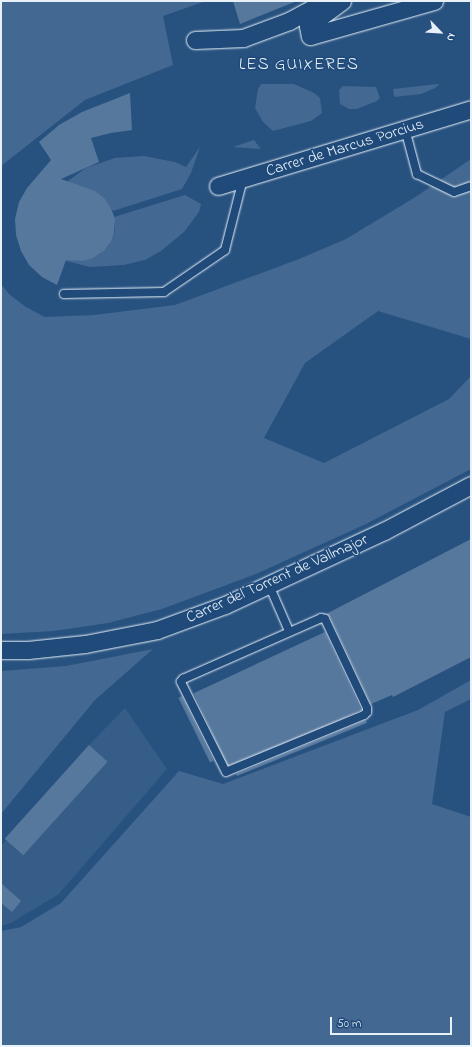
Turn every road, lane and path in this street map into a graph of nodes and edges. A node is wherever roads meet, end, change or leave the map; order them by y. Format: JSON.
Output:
{"nodes":[{"id":1,"x":326,"y":1,"type":"edge"},
{"id":2,"x":342,"y":1,"type":"edge"},
{"id":3,"x":434,"y":1,"type":"edge"},
{"id":4,"x":195,"y":40,"type":"dead end"},
{"id":5,"x":471,"y":109,"type":"edge"},
{"id":6,"x":405,"y":129,"type":"junction"},
{"id":7,"x":243,"y":179,"type":"junction"},
{"id":8,"x":218,"y":186,"type":"dead end"},
{"id":9,"x":471,"y":186,"type":"edge"},
{"id":10,"x":64,"y":294,"type":"dead end"},
{"id":11,"x":471,"y":485,"type":"edge"},
{"id":12,"x":269,"y":585,"type":"junction"},
{"id":13,"x":289,"y":631,"type":"junction"},
{"id":14,"x":1,"y":650,"type":"edge"}],
"edges":[{"from":1,"to":4,"type":"street"},
{"from":2,"to":3,"type":"street"},
{"from":5,"to":6,"type":"street","name":"Carrer de Marcus Porcius"},
{"from":6,"to":7,"type":"street","name":"Carrer de Marcus Porcius"},
{"from":6,"to":9,"type":"lane"},
{"from":7,"to":8,"type":"street","name":"Carrer de Marcus Porcius"},
{"from":7,"to":10,"type":"lane"},
{"from":11,"to":12,"type":"street","name":"Carrer del Torrent de Vallmajor"},
{"from":12,"to":13,"type":"lane"},
{"from":12,"to":14,"type":"street","name":"Carrer del Torrent de Vallmajor"},
{"from":13,"to":13,"type":"lane"}]}
